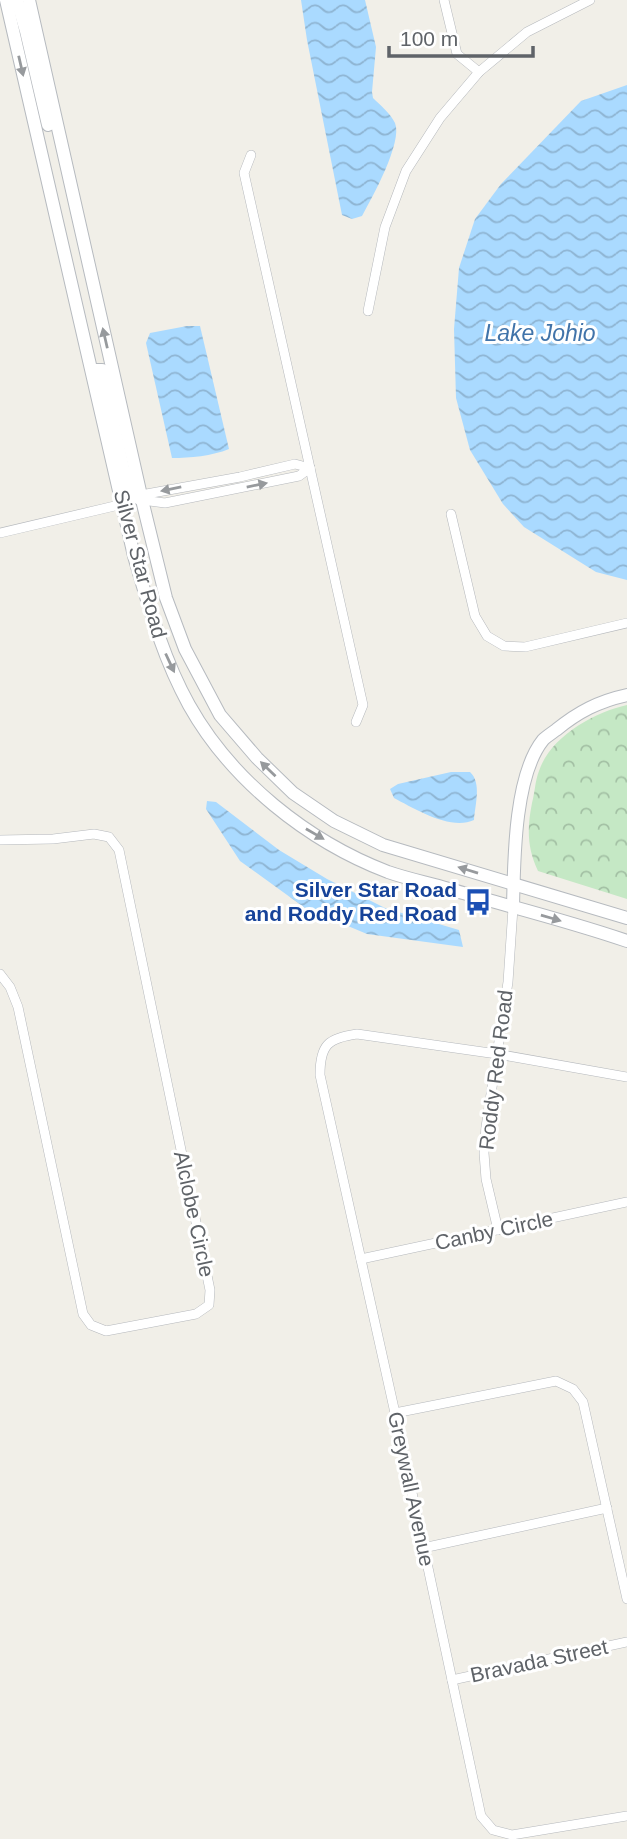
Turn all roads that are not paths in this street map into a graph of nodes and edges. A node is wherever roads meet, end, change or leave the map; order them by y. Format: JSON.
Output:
{"nodes":[{"id":1,"x":6,"y":0,"type":"edge"},
{"id":2,"x":17,"y":0,"type":"edge"},
{"id":3,"x":29,"y":0,"type":"edge"},
{"id":4,"x":444,"y":0,"type":"edge"},
{"id":5,"x":590,"y":0,"type":"edge"},
{"id":6,"x":479,"y":72,"type":"junction"},
{"id":7,"x":63,"y":151,"type":"junction"},
{"id":8,"x":251,"y":155,"type":"dead end"},
{"id":9,"x":368,"y":311,"type":"dead end"},
{"id":10,"x":92,"y":370,"type":"junction"},
{"id":11,"x":310,"y":468,"type":"junction"},
{"id":12,"x":225,"y":480,"type":"junction"},
{"id":13,"x":228,"y":491,"type":"junction"},
{"id":14,"x":141,"y":498,"type":"junction"},
{"id":15,"x":123,"y":504,"type":"junction"},
{"id":16,"x":451,"y":514,"type":"dead end"},
{"id":17,"x":0,"y":533,"type":"edge"},
{"id":18,"x":627,"y":623,"type":"edge"},
{"id":19,"x":185,"y":649,"type":"junction"},
{"id":20,"x":627,"y":695,"type":"edge"},
{"id":21,"x":356,"y":722,"type":"dead end"},
{"id":22,"x":0,"y":840,"type":"edge"},
{"id":23,"x":513,"y":884,"type":"junction"},
{"id":24,"x":513,"y":908,"type":"junction"},
{"id":25,"x":627,"y":918,"type":"edge"},
{"id":26,"x":627,"y":941,"type":"edge"},
{"id":27,"x":0,"y":974,"type":"edge"},
{"id":28,"x":497,"y":1054,"type":"junction"},
{"id":29,"x":627,"y":1077,"type":"edge"},
{"id":30,"x":627,"y":1202,"type":"edge"},
{"id":31,"x":498,"y":1230,"type":"junction"},
{"id":32,"x":361,"y":1259,"type":"junction"},
{"id":33,"x":395,"y":1413,"type":"junction"},
{"id":34,"x":607,"y":1508,"type":"junction"},
{"id":35,"x":423,"y":1548,"type":"junction"},
{"id":36,"x":627,"y":1599,"type":"edge"},
{"id":37,"x":627,"y":1642,"type":"edge"},
{"id":38,"x":452,"y":1680,"type":"junction"},
{"id":39,"x":627,"y":1816,"type":"edge"}],
"edges":[{"from":1,"to":10,"type":"main road","name":"Silver Star Road","one_way":true},
{"from":2,"to":7,"type":"main road"},
{"from":3,"to":7,"type":"main road","name":"Silver Star Road"},
{"from":4,"to":6,"type":"street"},
{"from":5,"to":6,"type":"street"},
{"from":6,"to":9,"type":"street"},
{"from":14,"to":7,"type":"main road","name":"Silver Star Road","one_way":true},
{"from":8,"to":11,"type":"street"},
{"from":10,"to":14,"type":"main road"},
{"from":10,"to":15,"type":"main road","name":"Silver Star Road"},
{"from":11,"to":12,"type":"street"},
{"from":13,"to":11,"type":"street","one_way":true},
{"from":11,"to":21,"type":"street"},
{"from":12,"to":13,"type":"street"},
{"from":12,"to":14,"type":"street","one_way":true},
{"from":13,"to":14,"type":"street"},
{"from":14,"to":19,"type":"main road","name":"Silver Star Road"},
{"from":15,"to":17,"type":"street"},
{"from":15,"to":19,"type":"main road"},
{"from":15,"to":24,"type":"main road","name":"Silver Star Road","one_way":true},
{"from":16,"to":18,"type":"street"},
{"from":23,"to":19,"type":"main road","name":"Silver Star Road","one_way":true},
{"from":20,"to":23,"type":"main road"},
{"from":22,"to":27,"type":"street","name":"Alclobe Circle"},
{"from":23,"to":24,"type":"main road"},
{"from":23,"to":25,"type":"main road","name":"Silver Star Road"},
{"from":24,"to":26,"type":"main road","name":"Silver Star Road","one_way":true},
{"from":24,"to":28,"type":"street","name":"Roddy Red Road"},
{"from":28,"to":29,"type":"street"},
{"from":28,"to":31,"type":"street","name":"Roddy Red Road"},
{"from":28,"to":32,"type":"street","name":"Greywall Avenue"},
{"from":30,"to":31,"type":"street","name":"Canby Circle"},
{"from":31,"to":32,"type":"street","name":"Canby Circle"},
{"from":32,"to":33,"type":"street","name":"Greywall Avenue"},
{"from":33,"to":34,"type":"street"},
{"from":33,"to":35,"type":"street","name":"Greywall Avenue"},
{"from":34,"to":35,"type":"street"},
{"from":34,"to":36,"type":"street"},
{"from":35,"to":38,"type":"street","name":"Greywall Avenue"},
{"from":37,"to":38,"type":"street","name":"Bravada Street"},
{"from":38,"to":39,"type":"street","name":"Greywall Avenue"}]}
